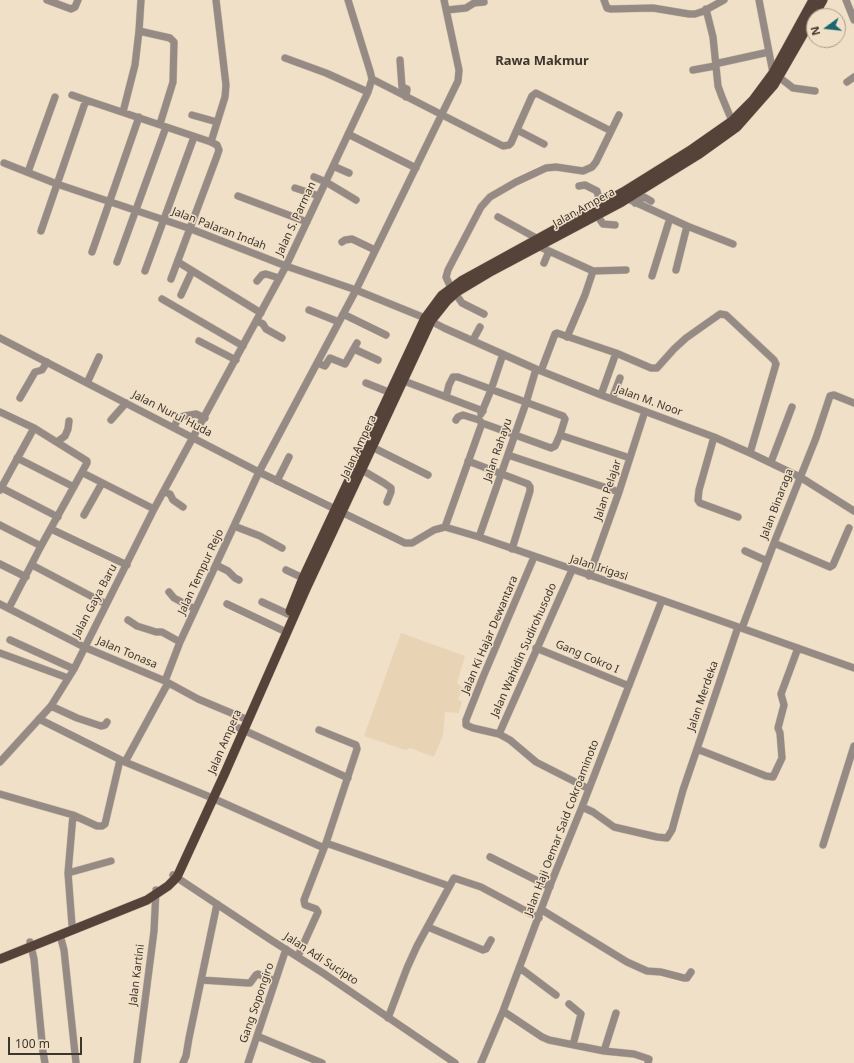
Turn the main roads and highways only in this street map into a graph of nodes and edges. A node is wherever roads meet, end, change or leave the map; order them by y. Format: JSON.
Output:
{"nodes":[{"id":1,"x":813,"y":0,"type":"edge"},
{"id":2,"x":823,"y":0,"type":"edge"},
{"id":3,"x":776,"y":75,"type":"junction"},
{"id":4,"x":587,"y":217,"type":"junction"},
{"id":5,"x":428,"y":320,"type":"junction"},
{"id":6,"x":339,"y":511,"type":"junction"},
{"id":7,"x":246,"y":719,"type":"junction"},
{"id":8,"x":156,"y":893,"type":"junction"},
{"id":9,"x":31,"y":944,"type":"junction"},
{"id":10,"x":0,"y":954,"type":"edge"},
{"id":11,"x":0,"y":959,"type":"edge"}],
"edges":[{"from":1,"to":3,"type":"main road","name":"Jalan Ampera"},
{"from":2,"to":3,"type":"main road","name":"Jalan Ampera"},
{"from":3,"to":4,"type":"main road","name":"Jalan Ampera"},
{"from":3,"to":4,"type":"main road","name":"Jalan Ampera"},
{"from":4,"to":5,"type":"main road","name":"Jalan Ampera"},
{"from":5,"to":6,"type":"main road","name":"Jalan Ampera"},
{"from":5,"to":6,"type":"main road","name":"Jalan Ampera"},
{"from":6,"to":7,"type":"main road","name":"Jalan Ampera"},
{"from":6,"to":7,"type":"main road","name":"Jalan Ampera"},
{"from":7,"to":8,"type":"main road","name":"Jalan Ampera"},
{"from":8,"to":9,"type":"main road","name":"Jalan Ampera"},
{"from":8,"to":9,"type":"main road","name":"Jalan Ampera"},
{"from":9,"to":10,"type":"main road","name":"Jalan Ampera"},
{"from":9,"to":11,"type":"main road","name":"Jalan Ampera"}]}
